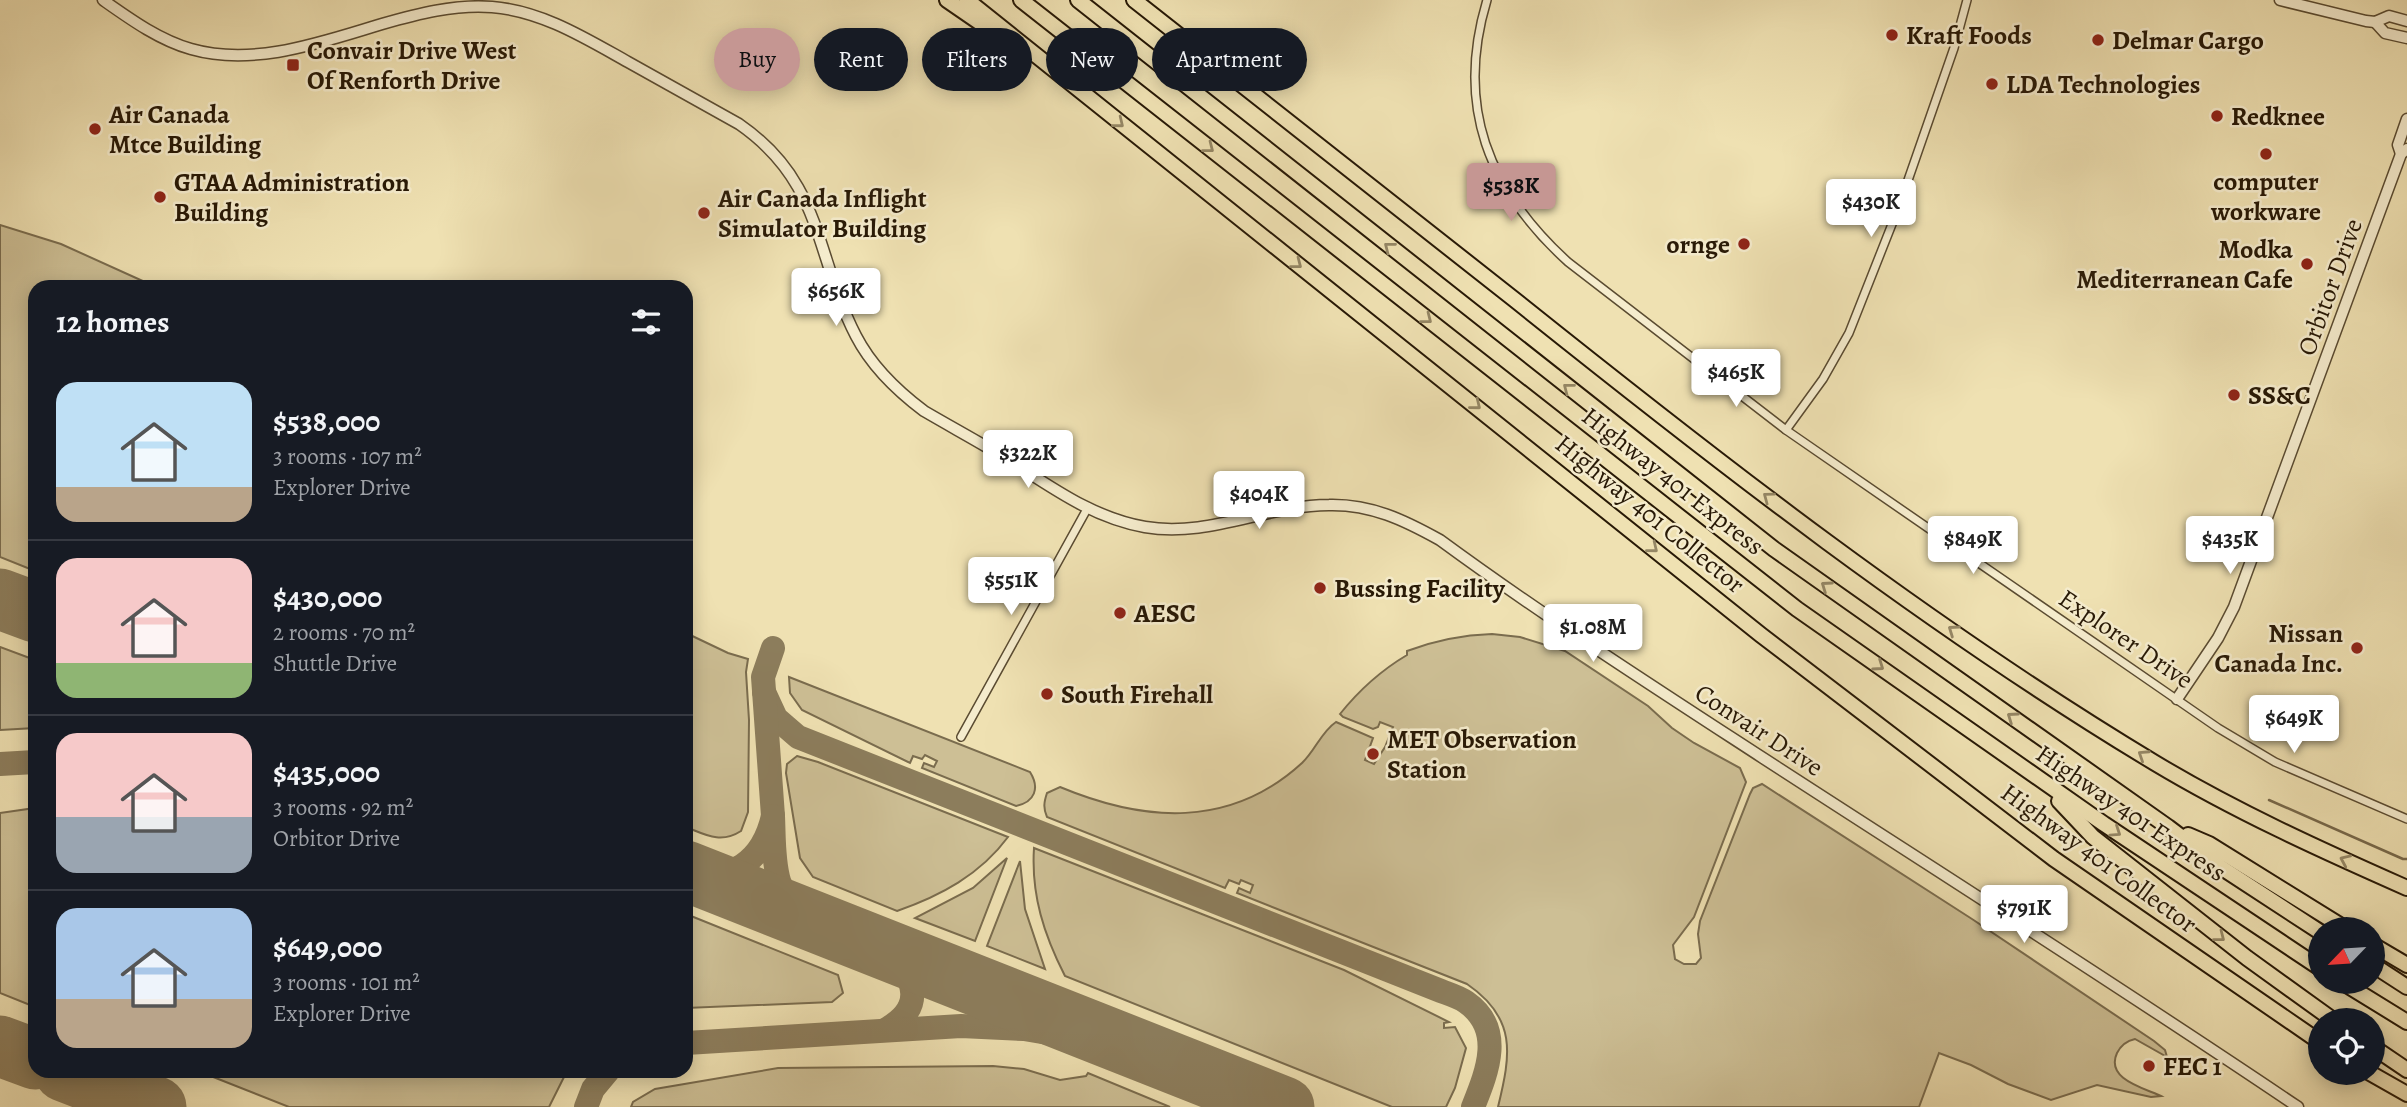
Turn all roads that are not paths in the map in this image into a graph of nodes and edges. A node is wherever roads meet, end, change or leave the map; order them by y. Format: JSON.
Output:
{"nodes":[{"id":1,"x":103,"y":0,"type":"edge"},
{"id":2,"x":947,"y":0,"type":"edge"},
{"id":3,"x":967,"y":0,"type":"edge"},
{"id":4,"x":1021,"y":0,"type":"edge"},
{"id":5,"x":1078,"y":0,"type":"edge"},
{"id":6,"x":1134,"y":0,"type":"edge"},
{"id":7,"x":1487,"y":0,"type":"edge"},
{"id":8,"x":1967,"y":0,"type":"edge"},
{"id":9,"x":2280,"y":0,"type":"edge"},
{"id":10,"x":2407,"y":21,"type":"edge"},
{"id":11,"x":2375,"y":22,"type":"junction"},
{"id":12,"x":2407,"y":38,"type":"edge"},
{"id":13,"x":1046,"y":64,"type":"edge"},
{"id":14,"x":1046,"y":67,"type":"edge"},
{"id":15,"x":1080,"y":91,"type":"edge"},
{"id":16,"x":2407,"y":119,"type":"edge"},
{"id":17,"x":2404,"y":152,"type":"edge"},
{"id":18,"x":1786,"y":430,"type":"junction"},
{"id":19,"x":1087,"y":509,"type":"junction"},
{"id":20,"x":2177,"y":699,"type":"junction"},
{"id":21,"x":961,"y":737,"type":"dead end"},
{"id":22,"x":2039,"y":780,"type":"junction"},
{"id":23,"x":2407,"y":819,"type":"edge"},
{"id":24,"x":2168,"y":827,"type":"junction"},
{"id":25,"x":2407,"y":888,"type":"edge"},
{"id":26,"x":2327,"y":917,"type":"edge"},
{"id":27,"x":2308,"y":924,"type":"edge"},
{"id":28,"x":2385,"y":952,"type":"edge"},
{"id":29,"x":2308,"y":960,"type":"edge"},
{"id":30,"x":2407,"y":965,"type":"edge"},
{"id":31,"x":2385,"y":973,"type":"edge"},
{"id":32,"x":2407,"y":987,"type":"edge"},
{"id":33,"x":2362,"y":994,"type":"edge"},
{"id":34,"x":2316,"y":1008,"type":"edge"},
{"id":35,"x":2407,"y":1022,"type":"edge"},
{"id":36,"x":2308,"y":1034,"type":"edge"},
{"id":37,"x":2385,"y":1056,"type":"edge"},
{"id":38,"x":2407,"y":1070,"type":"edge"},
{"id":39,"x":2385,"y":1082,"type":"edge"},
{"id":40,"x":2407,"y":1094,"type":"edge"},
{"id":41,"x":2298,"y":1107,"type":"edge"}],
"edges":[{"from":1,"to":19,"type":"street","name":"Convair Drive"},
{"from":2,"to":14,"type":"highway"},
{"from":3,"to":13,"type":"highway","name":"Highway 401 Collector"},
{"from":4,"to":22,"type":"highway","name":"Highway 401 Express","one_way":true},
{"from":24,"to":5,"type":"highway","name":"Highway 401 Express","one_way":true},
{"from":25,"to":6,"type":"highway","one_way":true},
{"from":7,"to":18,"type":"street","name":"Explorer Drive"},
{"from":8,"to":18,"type":"street"},
{"from":9,"to":11,"type":"street"},
{"from":10,"to":11,"type":"street"},
{"from":11,"to":12,"type":"street"},
{"from":15,"to":36,"type":"highway","name":"Highway 401 Collector","one_way":true},
{"from":16,"to":17,"type":"street","name":"Orbitor Drive"},
{"from":17,"to":20,"type":"street","name":"Orbitor Drive"},
{"from":18,"to":20,"type":"street","name":"Explorer Drive"},
{"from":19,"to":21,"type":"street"},
{"from":19,"to":41,"type":"street","name":"Convair Drive"},
{"from":20,"to":23,"type":"street","name":"Explorer Drive"},
{"from":22,"to":29,"type":"highway","name":"Highway 401 Express","one_way":true},
{"from":22,"to":34,"type":"highway","one_way":true},
{"from":24,"to":26,"type":"highway"},
{"from":24,"to":27,"type":"highway","name":"Highway 401 Express"},
{"from":28,"to":30,"type":"highway"},
{"from":31,"to":32,"type":"highway"},
{"from":33,"to":35,"type":"highway"},
{"from":37,"to":38,"type":"highway"},
{"from":39,"to":40,"type":"highway"}]}
